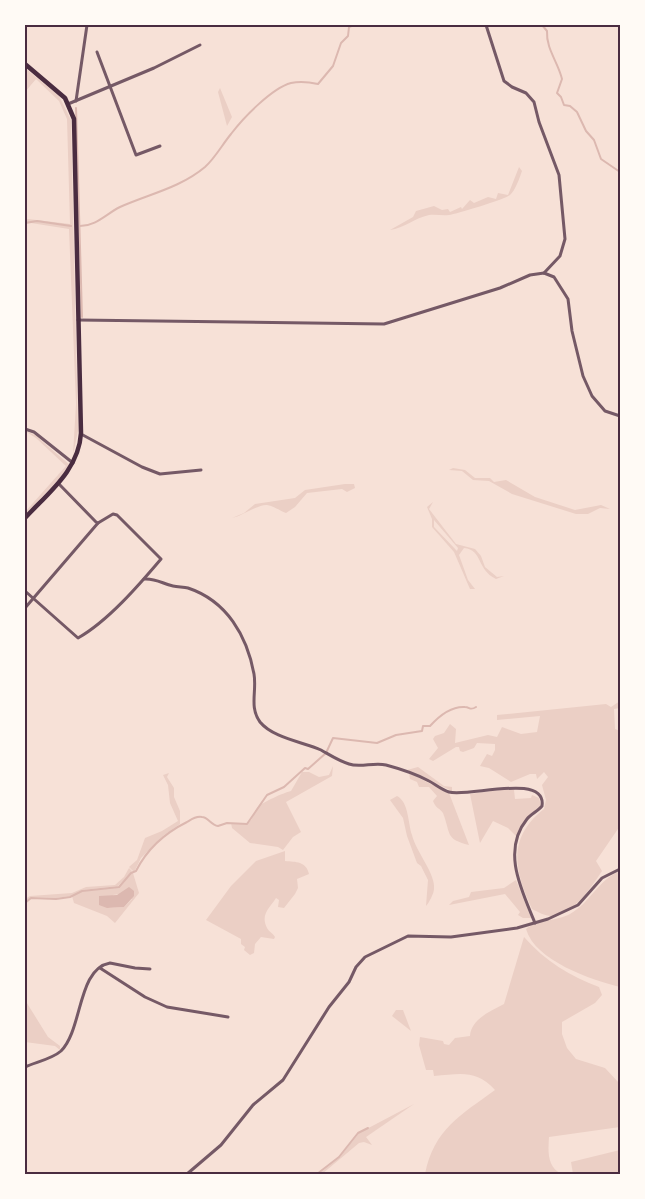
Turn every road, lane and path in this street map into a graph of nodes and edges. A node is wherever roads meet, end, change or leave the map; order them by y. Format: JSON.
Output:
{"nodes":[{"id":1,"x":87,"y":25,"type":"edge"},
{"id":2,"x":486,"y":25,"type":"edge"},
{"id":3,"x":200,"y":45,"type":"dead end"},
{"id":4,"x":96,"y":52,"type":"dead end"},
{"id":5,"x":25,"y":64,"type":"edge"},
{"id":6,"x":109,"y":86,"type":"junction"},
{"id":7,"x":76,"y":102,"type":"junction"},
{"id":8,"x":68,"y":104,"type":"junction"},
{"id":9,"x":160,"y":146,"type":"dead end"},
{"id":10,"x":544,"y":273,"type":"junction"},
{"id":11,"x":78,"y":320,"type":"junction"},
{"id":12,"x":620,"y":416,"type":"edge"},
{"id":13,"x":25,"y":429,"type":"edge"},
{"id":14,"x":81,"y":433,"type":"junction"},
{"id":15,"x":74,"y":464,"type":"junction"},
{"id":16,"x":201,"y":470,"type":"dead end"},
{"id":17,"x":58,"y":483,"type":"junction"},
{"id":18,"x":25,"y":518,"type":"edge"},
{"id":19,"x":98,"y":523,"type":"junction"},
{"id":20,"x":144,"y":579,"type":"junction"},
{"id":21,"x":25,"y":591,"type":"edge"},
{"id":22,"x":34,"y":598,"type":"junction"},
{"id":23,"x":25,"y":608,"type":"edge"},
{"id":24,"x":620,"y":869,"type":"edge"},
{"id":25,"x":535,"y":923,"type":"junction"},
{"id":26,"x":100,"y":968,"type":"junction"},
{"id":27,"x":150,"y":969,"type":"dead end"},
{"id":28,"x":228,"y":1017,"type":"dead end"},
{"id":29,"x":25,"y":1067,"type":"edge"},
{"id":30,"x":187,"y":1174,"type":"edge"}],
"edges":[{"from":1,"to":7,"type":"street"},
{"from":2,"to":10,"type":"street"},
{"from":3,"to":6,"type":"street"},
{"from":4,"to":6,"type":"street"},
{"from":5,"to":8,"type":"main road"},
{"from":6,"to":7,"type":"street"},
{"from":6,"to":9,"type":"street"},
{"from":7,"to":8,"type":"street"},
{"from":8,"to":11,"type":"main road"},
{"from":10,"to":11,"type":"street"},
{"from":10,"to":12,"type":"street"},
{"from":11,"to":14,"type":"main road"},
{"from":13,"to":15,"type":"street"},
{"from":14,"to":15,"type":"main road"},
{"from":14,"to":16,"type":"street"},
{"from":15,"to":17,"type":"main road"},
{"from":17,"to":18,"type":"main road"},
{"from":17,"to":19,"type":"street"},
{"from":19,"to":20,"type":"street"},
{"from":19,"to":22,"type":"street"},
{"from":20,"to":22,"type":"street"},
{"from":20,"to":25,"type":"street"},
{"from":21,"to":22,"type":"street"},
{"from":22,"to":23,"type":"street"},
{"from":24,"to":25,"type":"street"},
{"from":25,"to":30,"type":"street"},
{"from":26,"to":27,"type":"street"},
{"from":26,"to":28,"type":"street"},
{"from":26,"to":29,"type":"street"}]}
